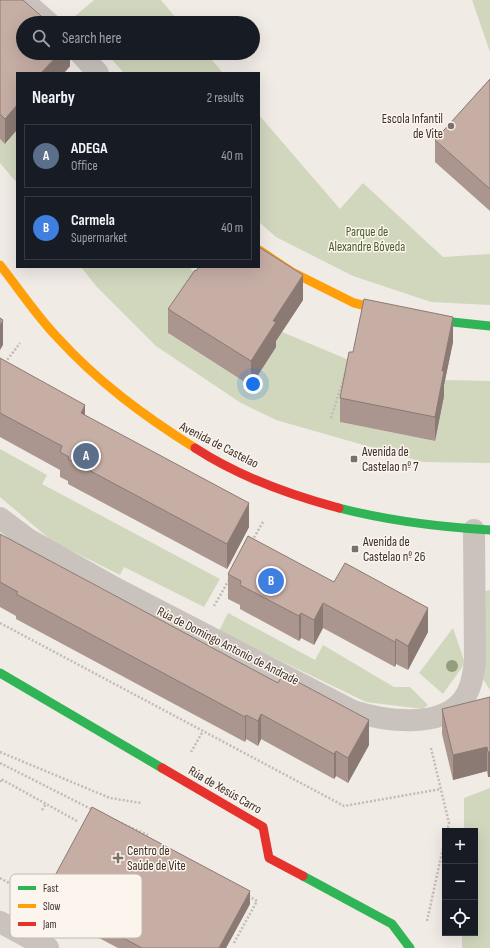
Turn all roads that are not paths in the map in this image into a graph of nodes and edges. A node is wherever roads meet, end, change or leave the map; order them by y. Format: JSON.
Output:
{"nodes":[{"id":1,"x":23,"y":0,"type":"edge"},
{"id":2,"x":41,"y":16,"type":"edge"},
{"id":3,"x":86,"y":60,"type":"edge"},
{"id":4,"x":97,"y":72,"type":"edge"},
{"id":5,"x":260,"y":251,"type":"edge"},
{"id":6,"x":0,"y":265,"type":"edge"},
{"id":7,"x":402,"y":314,"type":"edge"},
{"id":8,"x":416,"y":317,"type":"edge"},
{"id":9,"x":490,"y":326,"type":"edge"},
{"id":10,"x":0,"y":518,"type":"edge"},
{"id":11,"x":482,"y":530,"type":"edge"},
{"id":12,"x":0,"y":673,"type":"edge"},
{"id":13,"x":0,"y":922,"type":"edge"},
{"id":14,"x":10,"y":927,"type":"edge"},
{"id":15,"x":30,"y":938,"type":"edge"},
{"id":16,"x":48,"y":948,"type":"edge"},
{"id":17,"x":410,"y":948,"type":"edge"}],
"edges":[{"from":1,"to":2,"type":"street"},
{"from":3,"to":4,"type":"street"},
{"from":5,"to":7,"type":"street"},
{"from":6,"to":11,"type":"street","name":"Avenida de Castelao"},
{"from":8,"to":9,"type":"street"},
{"from":10,"to":11,"type":"street","name":"Rúa de Domingo Antonio de Andrade"},
{"from":12,"to":17,"type":"street","name":"Rúa de Xesús Carro"},
{"from":13,"to":14,"type":"street"},
{"from":15,"to":16,"type":"street"}]}
